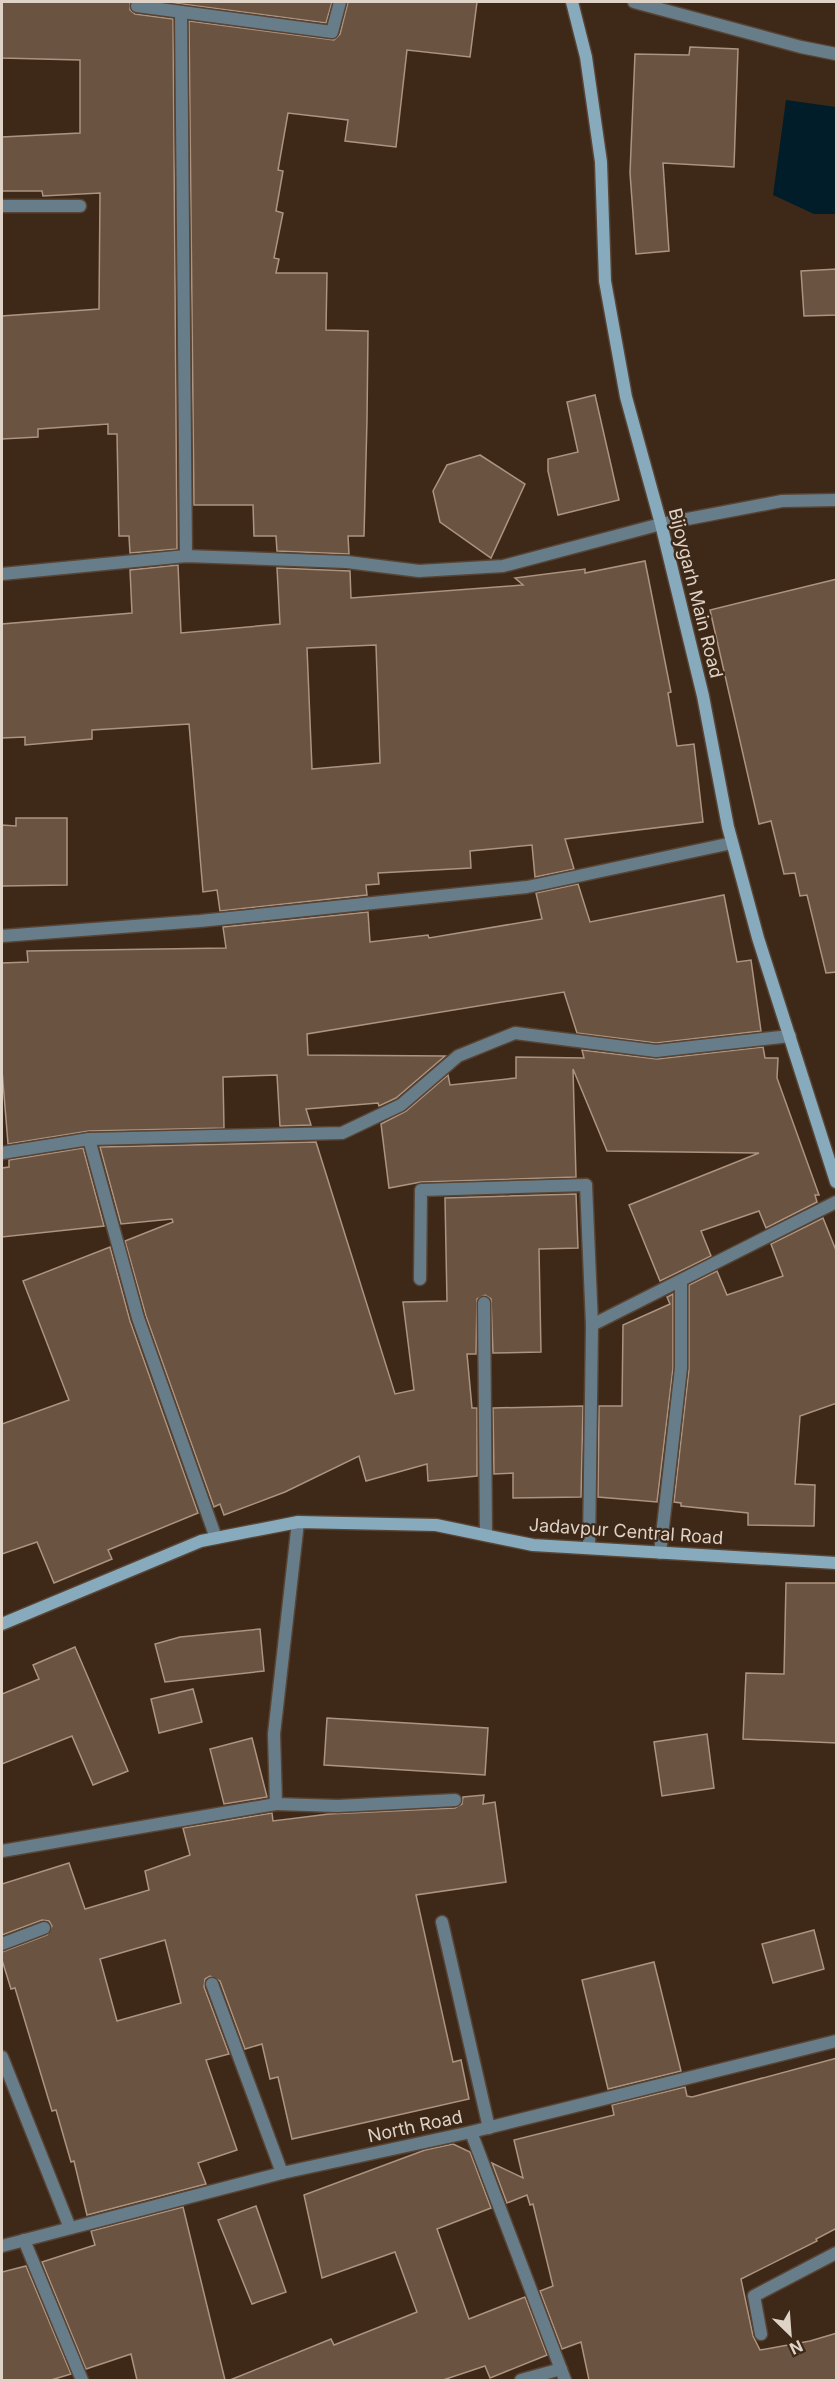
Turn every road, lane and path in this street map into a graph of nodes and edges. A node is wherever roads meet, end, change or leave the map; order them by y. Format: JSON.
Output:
{"nodes":[{"id":1,"x":340,"y":2,"type":"edge"},
{"id":2,"x":572,"y":2,"type":"edge"},
{"id":3,"x":634,"y":2,"type":"edge"},
{"id":4,"x":137,"y":6,"type":"dead end"},
{"id":5,"x":181,"y":12,"type":"junction"},
{"id":6,"x":837,"y":54,"type":"edge"},
{"id":7,"x":2,"y":206,"type":"edge"},
{"id":8,"x":80,"y":206,"type":"dead end"},
{"id":9,"x":837,"y":500,"type":"edge"},
{"id":10,"x":661,"y":524,"type":"junction"},
{"id":11,"x":186,"y":556,"type":"junction"},
{"id":12,"x":2,"y":574,"type":"edge"},
{"id":13,"x":732,"y":843,"type":"junction"},
{"id":14,"x":2,"y":936,"type":"edge"},
{"id":15,"x":790,"y":1036,"type":"junction"},
{"id":16,"x":89,"y":1138,"type":"junction"},
{"id":17,"x":2,"y":1154,"type":"edge"},
{"id":18,"x":837,"y":1182,"type":"edge"},
{"id":19,"x":837,"y":1202,"type":"edge"},
{"id":20,"x":420,"y":1279,"type":"dead end"},
{"id":21,"x":681,"y":1281,"type":"junction"},
{"id":22,"x":484,"y":1304,"type":"dead end"},
{"id":23,"x":592,"y":1325,"type":"junction"},
{"id":24,"x":298,"y":1522,"type":"junction"},
{"id":25,"x":486,"y":1534,"type":"junction"},
{"id":26,"x":216,"y":1538,"type":"junction"},
{"id":27,"x":589,"y":1548,"type":"junction"},
{"id":28,"x":660,"y":1553,"type":"junction"},
{"id":29,"x":837,"y":1563,"type":"edge"},
{"id":30,"x":2,"y":1624,"type":"edge"},
{"id":31,"x":455,"y":1800,"type":"dead end"},
{"id":32,"x":276,"y":1804,"type":"junction"},
{"id":33,"x":2,"y":1851,"type":"edge"},
{"id":34,"x":442,"y":1922,"type":"dead end"},
{"id":35,"x":44,"y":1928,"type":"dead end"},
{"id":36,"x":2,"y":1944,"type":"edge"},
{"id":37,"x":212,"y":1984,"type":"dead end"},
{"id":38,"x":837,"y":2042,"type":"edge"},
{"id":39,"x":2,"y":2057,"type":"edge"},
{"id":40,"x":489,"y":2127,"type":"junction"},
{"id":41,"x":471,"y":2132,"type":"junction"},
{"id":42,"x":282,"y":2173,"type":"junction"},
{"id":43,"x":70,"y":2228,"type":"junction"},
{"id":44,"x":24,"y":2240,"type":"junction"},
{"id":45,"x":2,"y":2246,"type":"edge"},
{"id":46,"x":837,"y":2253,"type":"edge"},
{"id":47,"x":761,"y":2334,"type":"dead end"},
{"id":48,"x":563,"y":2375,"type":"edge"},
{"id":49,"x":82,"y":2380,"type":"edge"},
{"id":50,"x":521,"y":2380,"type":"edge"}],
"edges":[{"from":1,"to":5,"type":"street"},
{"from":2,"to":10,"type":"street","name":"Bijoygarh Main Road"},
{"from":3,"to":6,"type":"street"},
{"from":4,"to":5,"type":"street"},
{"from":5,"to":11,"type":"street"},
{"from":7,"to":8,"type":"street"},
{"from":9,"to":10,"type":"street"},
{"from":10,"to":11,"type":"street"},
{"from":10,"to":13,"type":"street","name":"Bijoygarh Main Road"},
{"from":11,"to":12,"type":"street"},
{"from":13,"to":14,"type":"street"},
{"from":13,"to":15,"type":"street","name":"Bijoygarh Main Road"},
{"from":15,"to":16,"type":"street"},
{"from":15,"to":18,"type":"street","name":"Bijoygarh Main Road"},
{"from":16,"to":17,"type":"street"},
{"from":16,"to":26,"type":"street"},
{"from":19,"to":21,"type":"street"},
{"from":20,"to":23,"type":"street"},
{"from":21,"to":23,"type":"street"},
{"from":21,"to":28,"type":"street"},
{"from":22,"to":25,"type":"street"},
{"from":23,"to":27,"type":"street"},
{"from":24,"to":25,"type":"street","name":"Jadavpur Central Road"},
{"from":24,"to":26,"type":"street","name":"Jadavpur Central Road"},
{"from":24,"to":32,"type":"street"},
{"from":25,"to":27,"type":"street","name":"Jadavpur Central Road"},
{"from":26,"to":30,"type":"street","name":"Jadavpur Central Road"},
{"from":27,"to":28,"type":"street","name":"Jadavpur Central Road"},
{"from":28,"to":29,"type":"street","name":"Jadavpur Central Road"},
{"from":31,"to":32,"type":"street"},
{"from":32,"to":33,"type":"street"},
{"from":34,"to":40,"type":"street"},
{"from":35,"to":36,"type":"street"},
{"from":37,"to":42,"type":"street"},
{"from":38,"to":40,"type":"street","name":"North Road"},
{"from":39,"to":43,"type":"street"},
{"from":40,"to":41,"type":"street","name":"North Road"},
{"from":41,"to":42,"type":"street","name":"North Road"},
{"from":41,"to":48,"type":"street"},
{"from":42,"to":43,"type":"street","name":"North Road"},
{"from":43,"to":44,"type":"street","name":"North Road"},
{"from":44,"to":45,"type":"street","name":"North Road"},
{"from":44,"to":49,"type":"street"},
{"from":46,"to":47,"type":"street"},
{"from":48,"to":50,"type":"street"}]}
